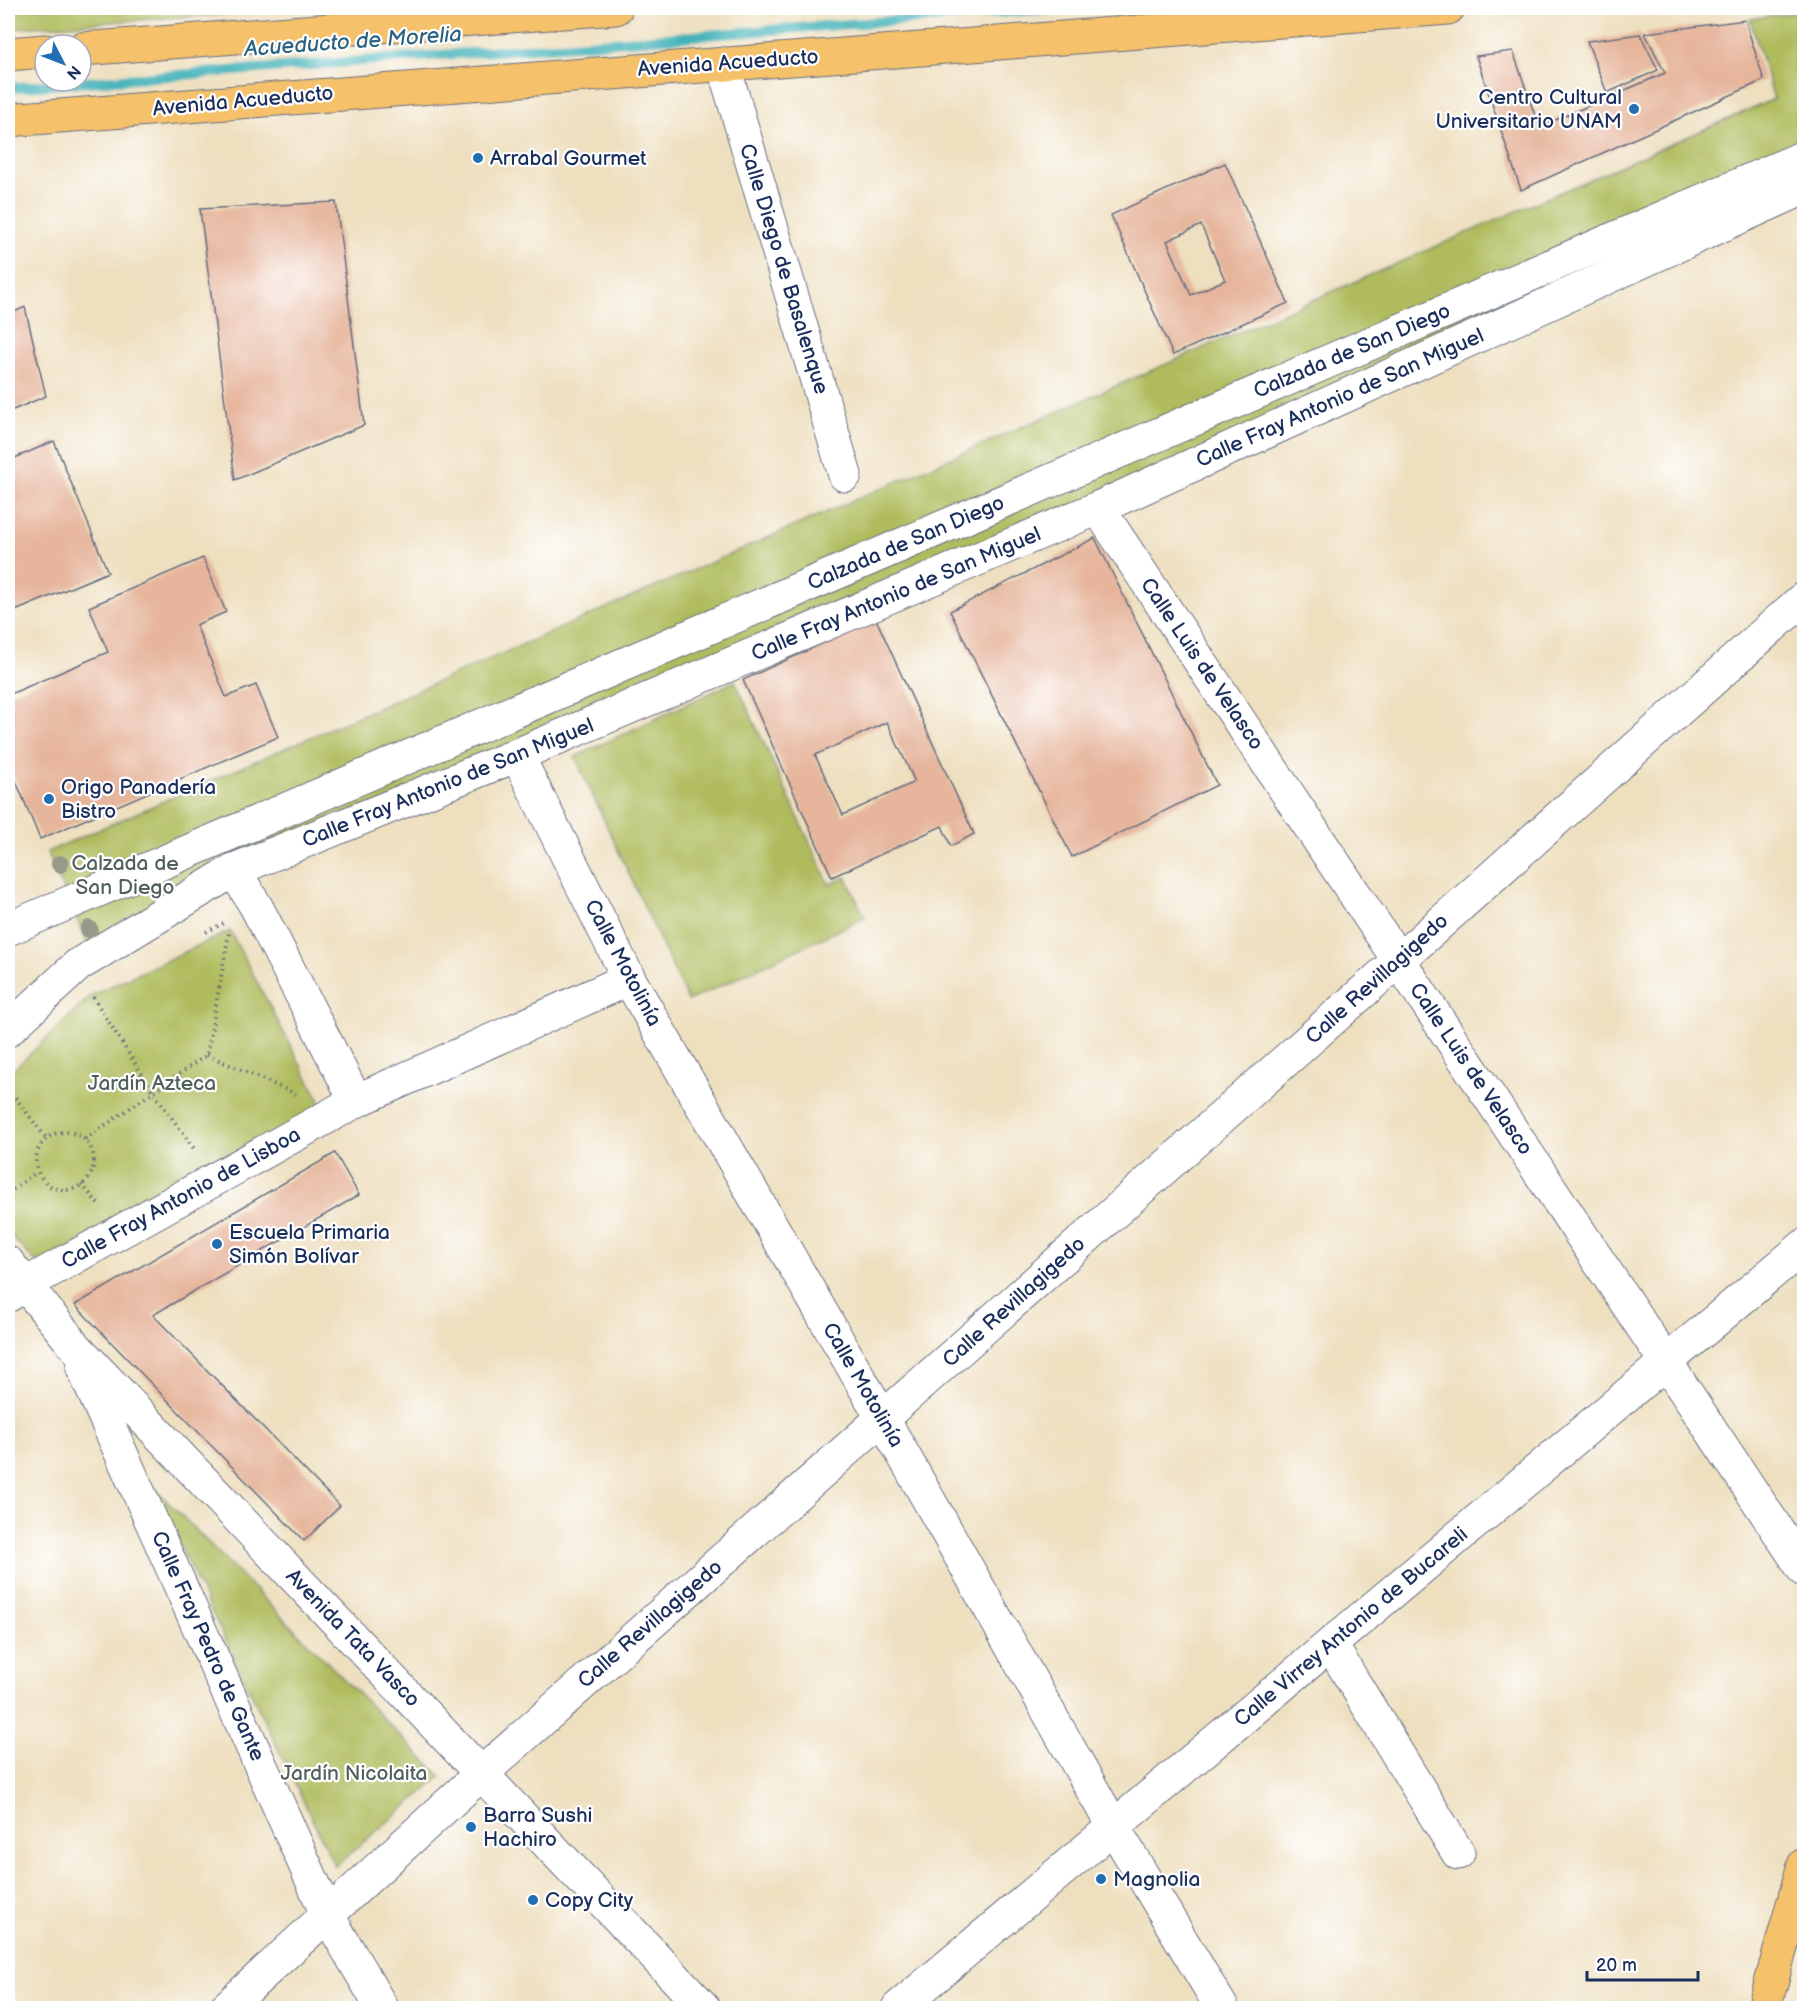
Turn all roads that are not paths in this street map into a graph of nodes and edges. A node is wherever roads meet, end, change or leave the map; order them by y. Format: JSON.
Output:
{"nodes":[{"id":1,"x":616,"y":8,"type":"edge"},
{"id":2,"x":1448,"y":8,"type":"edge"},
{"id":3,"x":93,"y":48,"type":"edge"},
{"id":4,"x":33,"y":52,"type":"edge"},
{"id":5,"x":8,"y":54,"type":"edge"},
{"id":6,"x":723,"y":64,"type":"junction"},
{"id":7,"x":8,"y":120,"type":"edge"},
{"id":8,"x":1804,"y":157,"type":"edge"},
{"id":9,"x":1804,"y":188,"type":"edge"},
{"id":10,"x":845,"y":475,"type":"dead end"},
{"id":11,"x":1098,"y":508,"type":"junction"},
{"id":12,"x":1804,"y":598,"type":"edge"},
{"id":13,"x":517,"y":755,"type":"junction"},
{"id":14,"x":234,"y":870,"type":"junction"},
{"id":15,"x":8,"y":929,"type":"edge"},
{"id":16,"x":1399,"y":960,"type":"junction"},
{"id":17,"x":629,"y":979,"type":"junction"},
{"id":18,"x":8,"y":1030,"type":"edge"},
{"id":19,"x":356,"y":1101,"type":"junction"},
{"id":20,"x":1804,"y":1246,"type":"edge"},
{"id":21,"x":14,"y":1281,"type":"edge"},
{"id":22,"x":73,"y":1344,"type":"junction"},
{"id":23,"x":1666,"y":1362,"type":"junction"},
{"id":24,"x":883,"y":1419,"type":"junction"},
{"id":25,"x":1804,"y":1570,"type":"edge"},
{"id":26,"x":1331,"y":1645,"type":"junction"},
{"id":27,"x":482,"y":1773,"type":"junction"},
{"id":28,"x":1114,"y":1828,"type":"junction"},
{"id":29,"x":1458,"y":1853,"type":"dead end"},
{"id":30,"x":1804,"y":1865,"type":"edge"},
{"id":31,"x":328,"y":1916,"type":"junction"},
{"id":32,"x":226,"y":2008,"type":"edge"},
{"id":33,"x":382,"y":2008,"type":"edge"},
{"id":34,"x":704,"y":2008,"type":"edge"},
{"id":35,"x":898,"y":2008,"type":"edge"},
{"id":36,"x":1222,"y":2008,"type":"edge"},
{"id":37,"x":1764,"y":2008,"type":"edge"}],
"edges":[{"from":1,"to":3,"type":"main road"},
{"from":2,"to":6,"type":"main road","name":"Avenida Acueducto"},
{"from":4,"to":5,"type":"main road"},
{"from":6,"to":7,"type":"main road","name":"Avenida Acueducto"},
{"from":6,"to":10,"type":"street","name":"Calle Diego de Basalenque"},
{"from":8,"to":15,"type":"street","name":"Calzada de San Diego"},
{"from":9,"to":11,"type":"street","name":"Calle Fray Antonio de San Miguel"},
{"from":11,"to":13,"type":"street","name":"Calle Fray Antonio de San Miguel"},
{"from":11,"to":16,"type":"street","name":"Calle Luis de Velasco"},
{"from":12,"to":16,"type":"street","name":"Calle Revillagigedo"},
{"from":13,"to":14,"type":"street","name":"Calle Fray Antonio de San Miguel"},
{"from":13,"to":17,"type":"street","name":"Calle Motolinía"},
{"from":14,"to":18,"type":"street","name":"Calle Fray Antonio de San Miguel"},
{"from":14,"to":19,"type":"street"},
{"from":16,"to":23,"type":"street","name":"Calle Luis de Velasco"},
{"from":16,"to":24,"type":"street","name":"Calle Revillagigedo"},
{"from":17,"to":19,"type":"street","name":"Calle Fray Antonio de Lisboa"},
{"from":17,"to":24,"type":"street","name":"Calle Motolinía"},
{"from":19,"to":21,"type":"street","name":"Calle Fray Antonio de Lisboa"},
{"from":20,"to":23,"type":"street","name":"Calle Virrey Antonio de Bucareli"},
{"from":21,"to":22,"type":"street","name":"Avenida Tata Vasco"},
{"from":22,"to":27,"type":"street","name":"Avenida Tata Vasco"},
{"from":22,"to":31,"type":"street","name":"Calle Fray Pedro de Gante"},
{"from":23,"to":25,"type":"street","name":"Calle Luis de Velasco"},
{"from":23,"to":26,"type":"street","name":"Calle Virrey Antonio de Bucareli"},
{"from":24,"to":27,"type":"street","name":"Calle Revillagigedo"},
{"from":24,"to":28,"type":"street","name":"Calle Motolinía"},
{"from":26,"to":28,"type":"street","name":"Calle Virrey Antonio de Bucareli"},
{"from":26,"to":29,"type":"street"},
{"from":27,"to":31,"type":"street","name":"Calle Revillagigedo"},
{"from":27,"to":34,"type":"street","name":"Avenida Tata Vasco"},
{"from":28,"to":35,"type":"street","name":"Calle Virrey Antonio de Bucareli"},
{"from":28,"to":36,"type":"street","name":"Calle Motolinía"},
{"from":30,"to":37,"type":"main road"},
{"from":31,"to":32,"type":"street","name":"Calle Revillagigedo"},
{"from":31,"to":33,"type":"street","name":"Calle Fray Pedro de Gante"}]}
